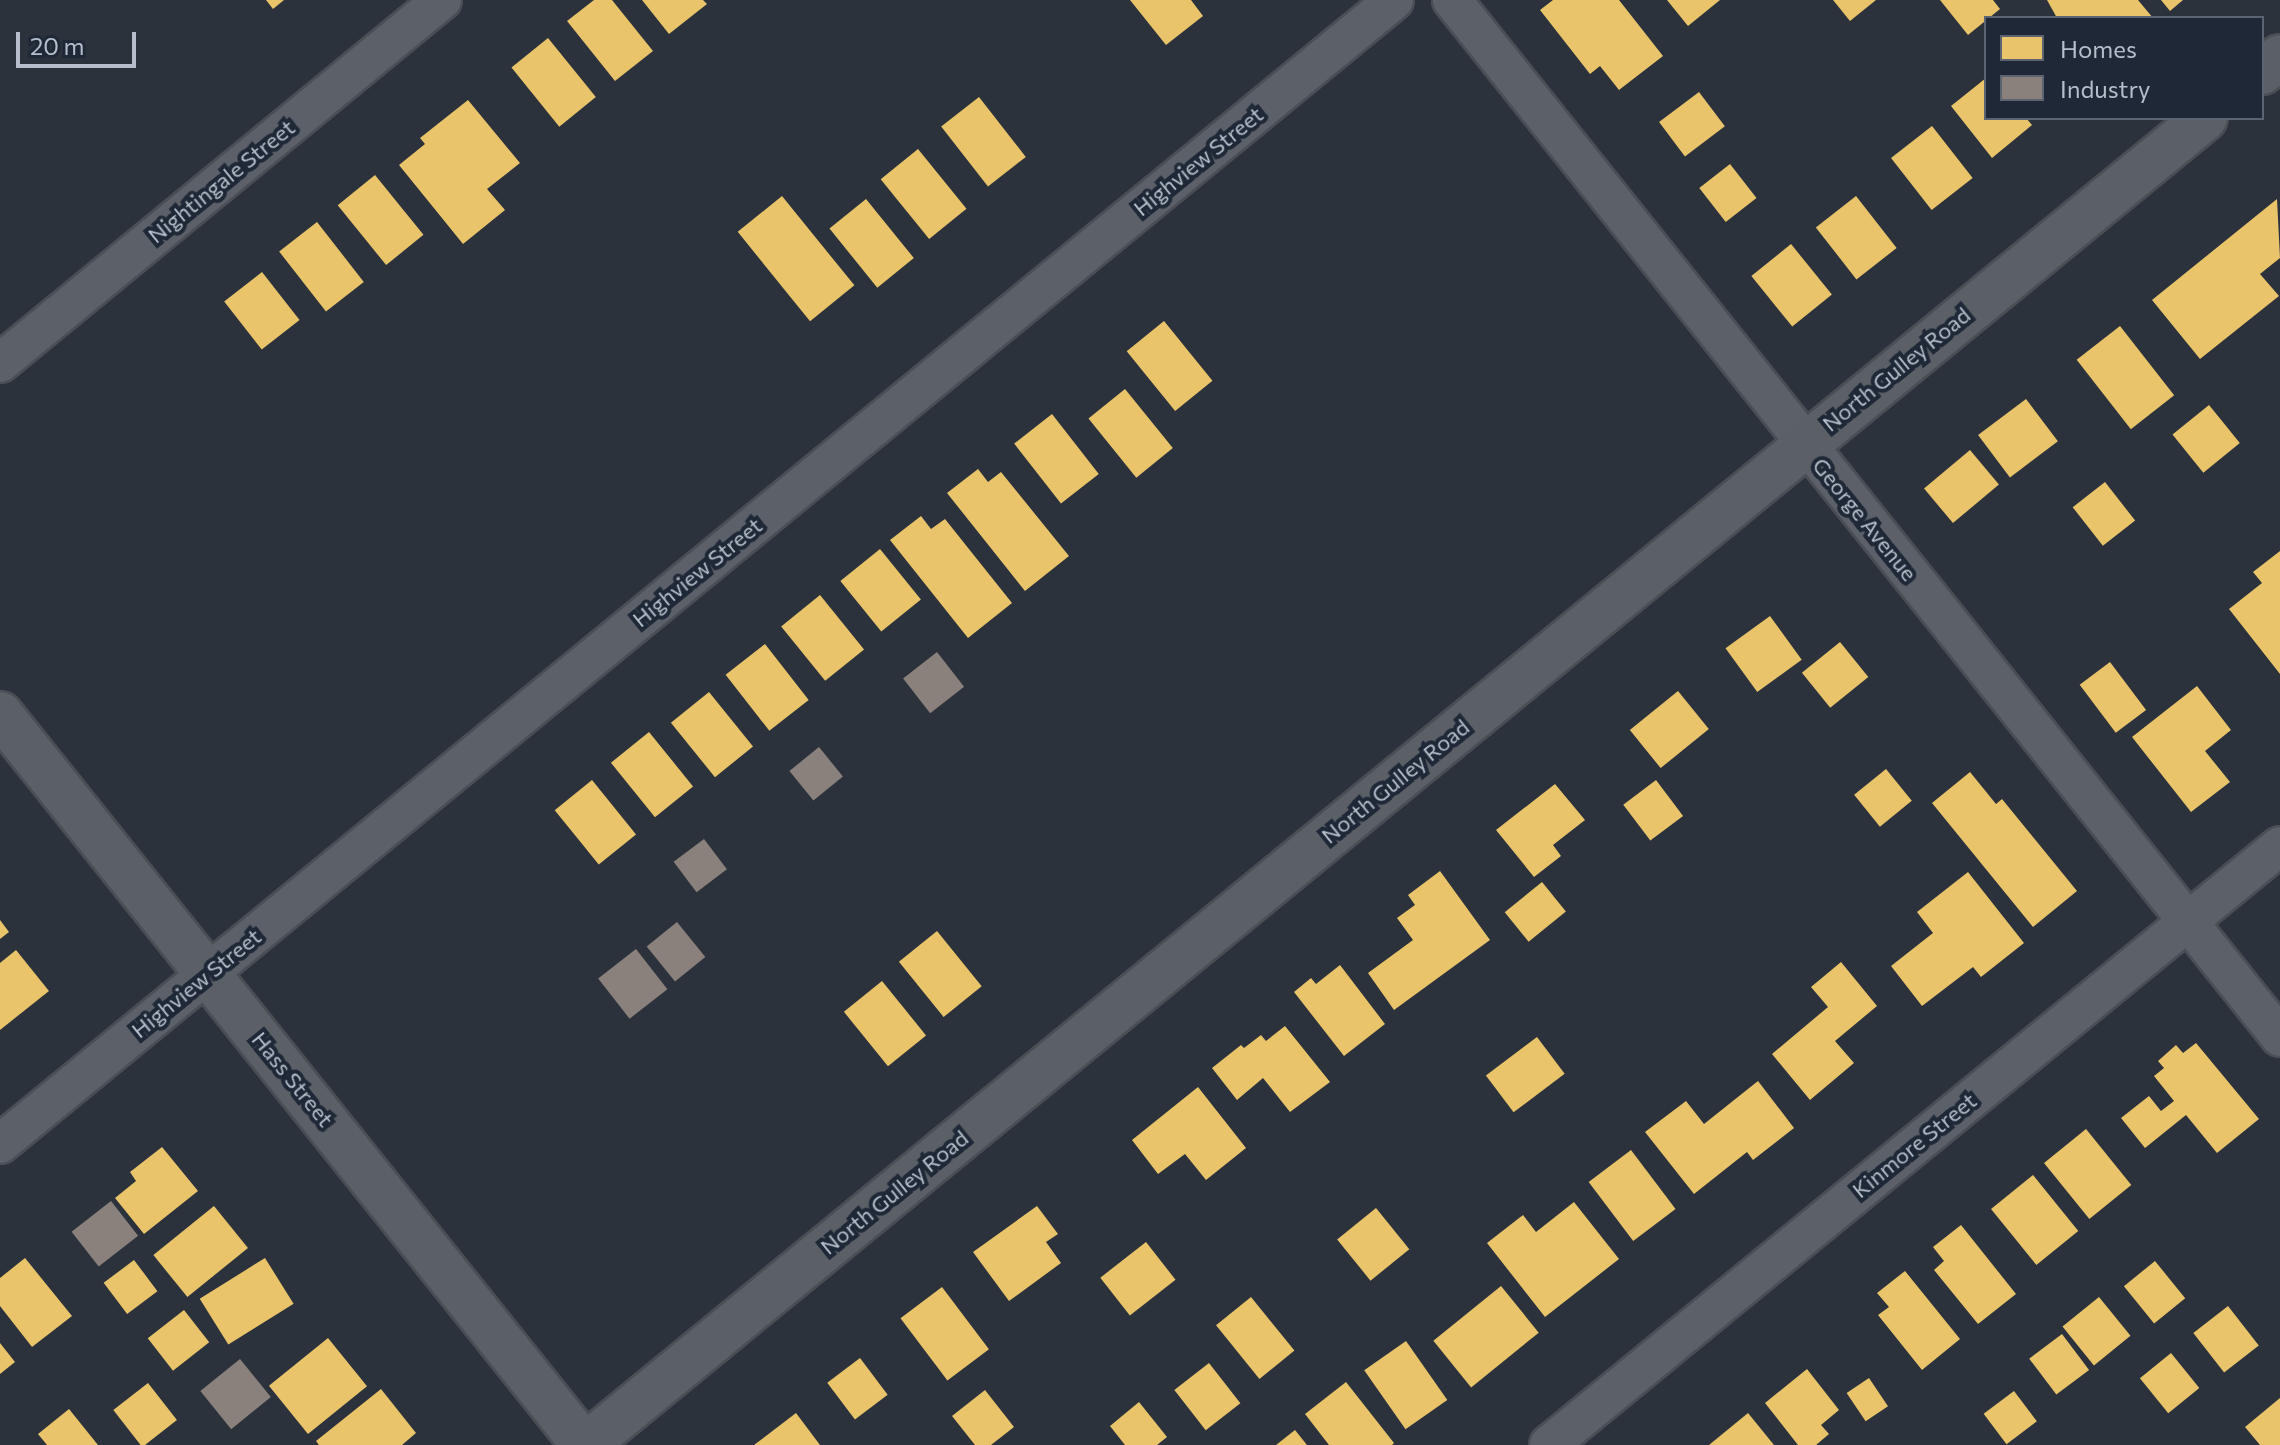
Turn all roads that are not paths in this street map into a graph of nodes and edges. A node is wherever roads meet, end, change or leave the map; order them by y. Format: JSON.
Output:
{"nodes":[{"id":1,"x":442,"y":0,"type":"edge"},
{"id":2,"x":1394,"y":0,"type":"edge"},
{"id":3,"x":1452,"y":0,"type":"edge"},
{"id":4,"x":2280,"y":57,"type":"edge"},
{"id":5,"x":2264,"y":70,"type":"edge"},
{"id":6,"x":2203,"y":120,"type":"edge"},
{"id":7,"x":0,"y":363,"type":"edge"},
{"id":8,"x":1804,"y":443,"type":"junction"},
{"id":9,"x":0,"y":714,"type":"edge"},
{"id":10,"x":2280,"y":846,"type":"edge"},
{"id":11,"x":2187,"y":922,"type":"junction"},
{"id":12,"x":208,"y":973,"type":"junction"},
{"id":13,"x":2280,"y":1037,"type":"edge"},
{"id":14,"x":0,"y":1144,"type":"edge"},
{"id":15,"x":585,"y":1445,"type":"edge"},
{"id":16,"x":1549,"y":1445,"type":"edge"}],
"edges":[{"from":1,"to":7,"type":"street","name":"Nightingale Street"},
{"from":2,"to":12,"type":"street","name":"Highview Street"},
{"from":3,"to":8,"type":"street","name":"George Avenue"},
{"from":4,"to":5,"type":"street"},
{"from":6,"to":8,"type":"street","name":"North Gulley Road"},
{"from":8,"to":11,"type":"street","name":"George Avenue"},
{"from":8,"to":15,"type":"street","name":"North Gulley Road"},
{"from":9,"to":12,"type":"street","name":"Hass Street"},
{"from":10,"to":11,"type":"street","name":"Kinmore Street"},
{"from":11,"to":13,"type":"street","name":"George Avenue"},
{"from":11,"to":16,"type":"street","name":"Kinmore Street"},
{"from":12,"to":14,"type":"street","name":"Highview Street"},
{"from":12,"to":15,"type":"street","name":"Hass Street"}]}
